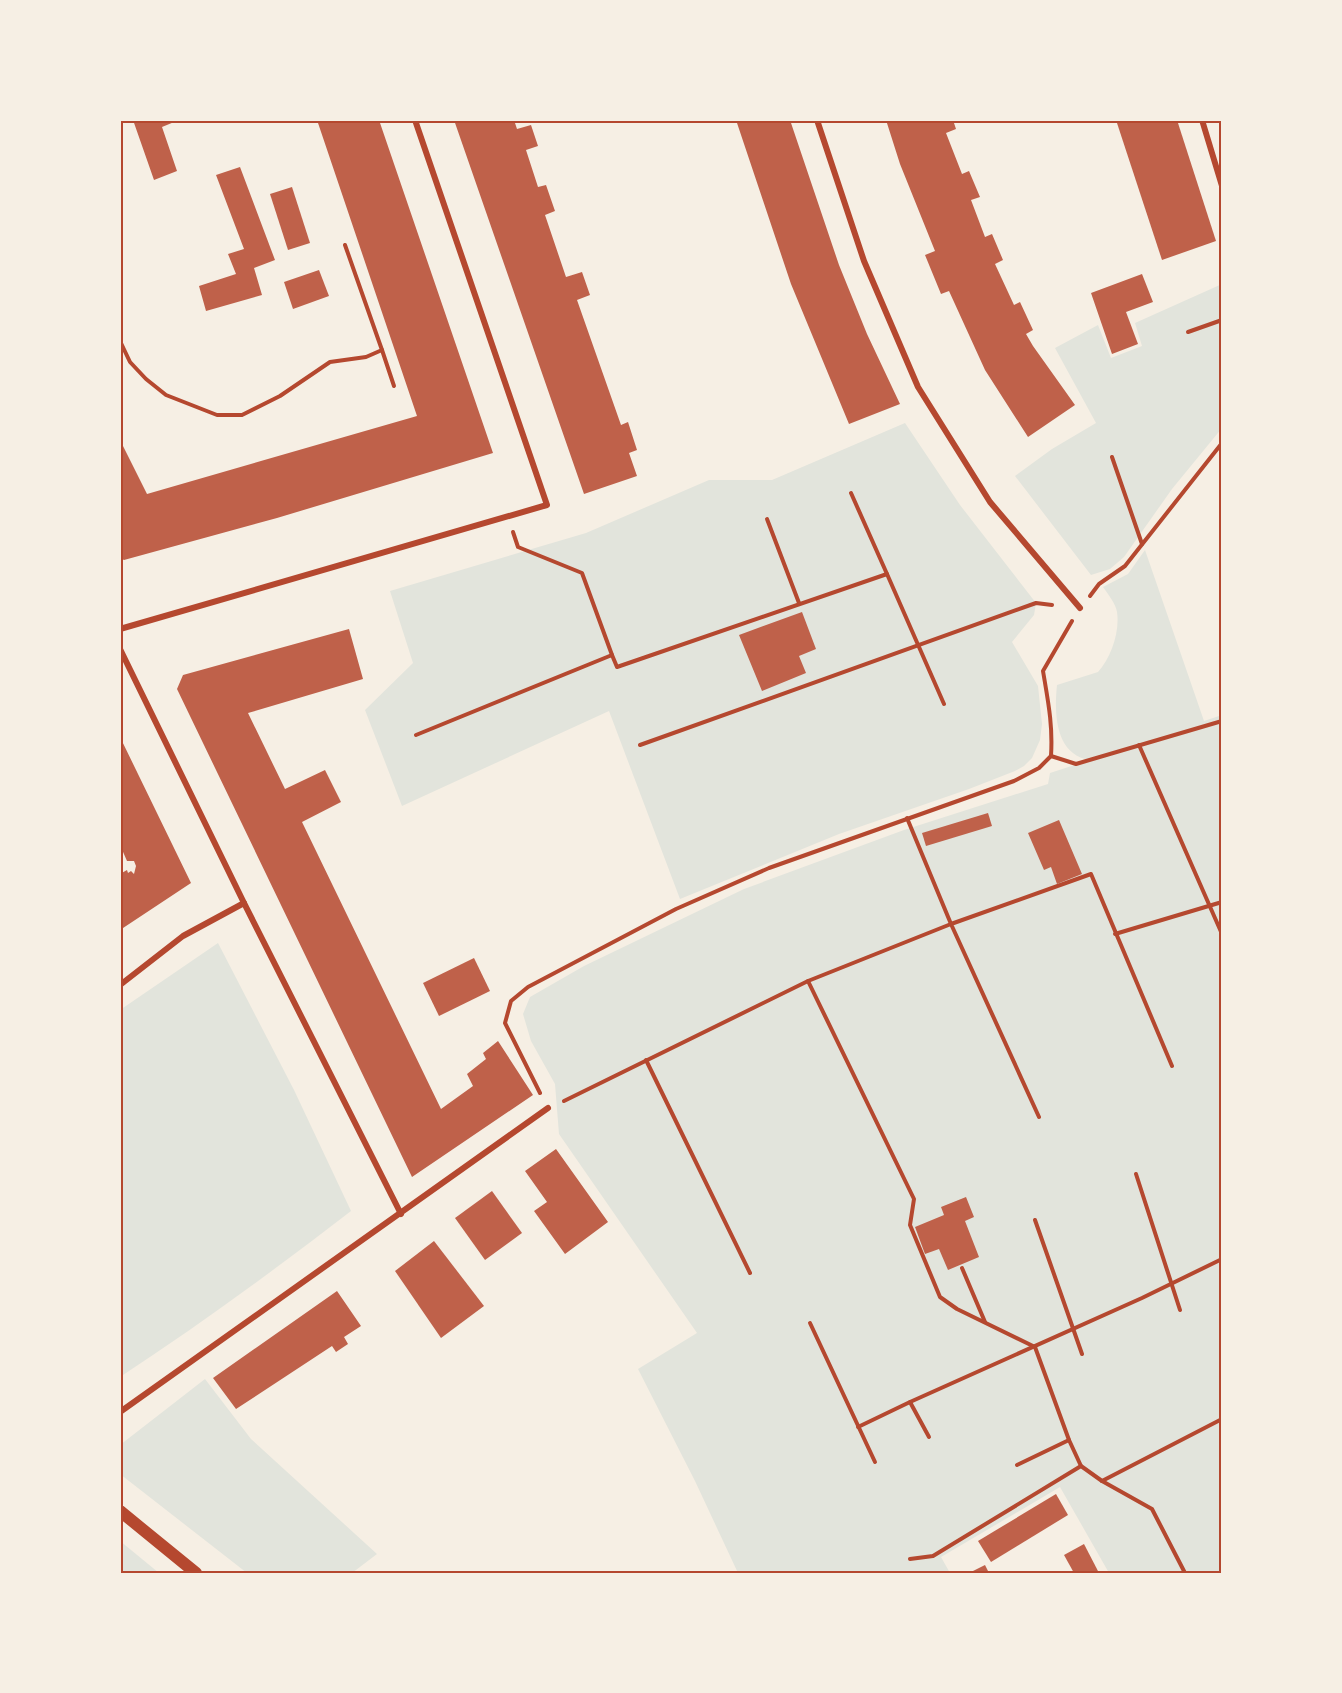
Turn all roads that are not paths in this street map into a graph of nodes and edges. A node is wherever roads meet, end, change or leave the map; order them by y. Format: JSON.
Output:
{"nodes":[{"id":1,"x":415,"y":120,"type":"edge"},
{"id":2,"x":817,"y":120,"type":"edge"},
{"id":3,"x":1202,"y":120,"type":"edge"},
{"id":4,"x":1222,"y":186,"type":"edge"},
{"id":5,"x":1080,"y":608,"type":"road end"},
{"id":6,"x":120,"y":629,"type":"edge"},
{"id":7,"x":120,"y":649,"type":"edge"},
{"id":8,"x":244,"y":903,"type":"junction"},
{"id":9,"x":120,"y":985,"type":"edge"},
{"id":10,"x":548,"y":1108,"type":"road end"},
{"id":11,"x":401,"y":1214,"type":"junction"},
{"id":12,"x":120,"y":1412,"type":"edge"},
{"id":13,"x":120,"y":1512,"type":"edge"},
{"id":14,"x":196,"y":1573,"type":"edge"}],
"edges":[{"from":1,"to":6,"type":"street"},
{"from":2,"to":5,"type":"street"},
{"from":3,"to":4,"type":"street"},
{"from":7,"to":8,"type":"street"},
{"from":8,"to":9,"type":"street"},
{"from":8,"to":11,"type":"street"},
{"from":10,"to":11,"type":"street"},
{"from":11,"to":12,"type":"street"},
{"from":13,"to":14,"type":"main road"}]}
